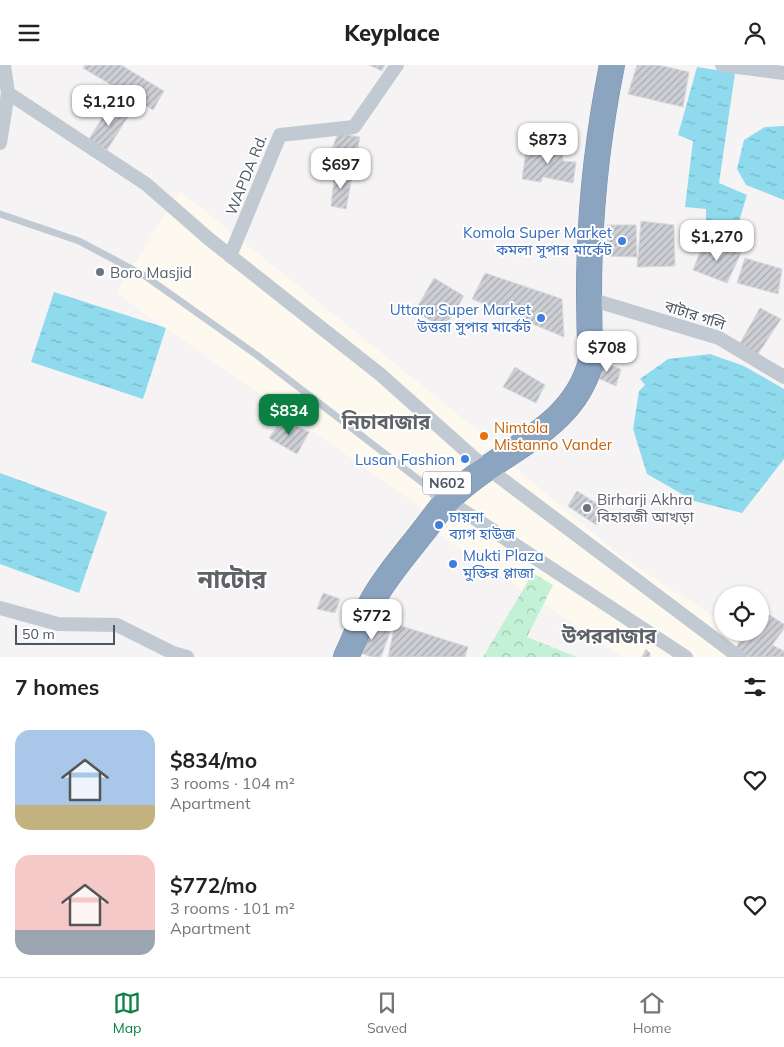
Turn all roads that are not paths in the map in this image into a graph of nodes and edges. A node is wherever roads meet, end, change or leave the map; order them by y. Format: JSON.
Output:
{"nodes":[{"id":1,"x":4,"y":65,"type":"edge"},
{"id":2,"x":397,"y":65,"type":"edge"},
{"id":3,"x":612,"y":65,"type":"edge"},
{"id":4,"x":722,"y":65,"type":"edge"},
{"id":5,"x":784,"y":73,"type":"edge"},
{"id":6,"x":8,"y":93,"type":"junction"},
{"id":7,"x":0,"y":143,"type":"edge"},
{"id":8,"x":0,"y":214,"type":"edge"},
{"id":9,"x":230,"y":256,"type":"junction"},
{"id":10,"x":590,"y":299,"type":"junction"},
{"id":11,"x":784,"y":377,"type":"edge"},
{"id":12,"x":480,"y":463,"type":"junction"},
{"id":13,"x":442,"y":497,"type":"junction"},
{"id":14,"x":0,"y":608,"type":"edge"},
{"id":15,"x":720,"y":651,"type":"edge"},
{"id":16,"x":187,"y":657,"type":"edge"},
{"id":17,"x":333,"y":657,"type":"edge"},
{"id":18,"x":346,"y":657,"type":"edge"},
{"id":19,"x":686,"y":657,"type":"edge"},
{"id":20,"x":739,"y":657,"type":"edge"}],
"edges":[{"from":1,"to":6,"type":"street"},
{"from":2,"to":9,"type":"street","name":"WAPDA Rd."},
{"from":3,"to":10,"type":"highway","number":"N602"},
{"from":4,"to":5,"type":"street"},
{"from":6,"to":7,"type":"street"},
{"from":6,"to":9,"type":"street"},
{"from":8,"to":13,"type":"lane"},
{"from":9,"to":12,"type":"street"},
{"from":10,"to":11,"type":"street","name":"বাটার গলি"},
{"from":10,"to":12,"type":"highway","number":"N602"},
{"from":12,"to":13,"type":"highway","number":"N602"},
{"from":12,"to":15,"type":"street"},
{"from":13,"to":17,"type":"highway","number":"N602"},
{"from":13,"to":18,"type":"highway","number":"N602"},
{"from":13,"to":19,"type":"street"},
{"from":14,"to":16,"type":"street"},
{"from":15,"to":20,"type":"street"}]}
